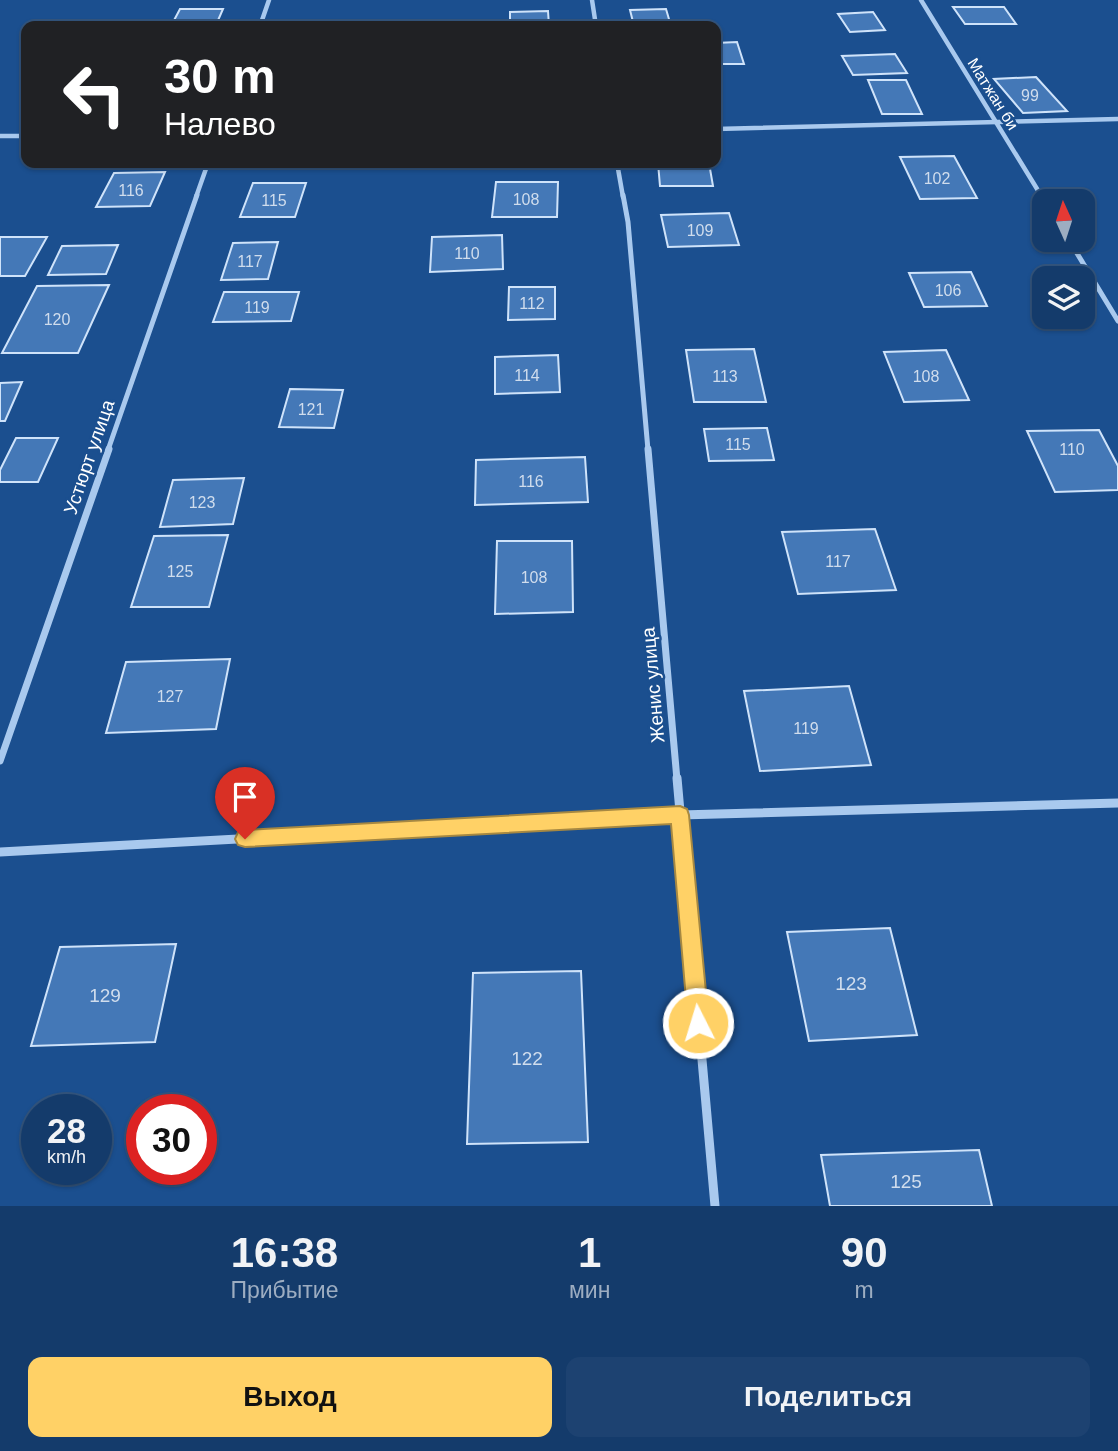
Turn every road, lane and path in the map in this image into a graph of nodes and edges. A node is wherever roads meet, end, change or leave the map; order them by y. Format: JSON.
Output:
{"nodes":[{"id":1,"x":270,"y":0,"type":"edge"},
{"id":2,"x":592,"y":0,"type":"edge"},
{"id":3,"x":921,"y":0,"type":"edge"},
{"id":4,"x":262,"y":21,"type":"edge"},
{"id":5,"x":595,"y":21,"type":"edge"},
{"id":6,"x":1118,"y":119,"type":"edge"},
{"id":7,"x":996,"y":121,"type":"junction"},
{"id":8,"x":721,"y":129,"type":"edge"},
{"id":9,"x":0,"y":136,"type":"edge"},
{"id":10,"x":21,"y":136,"type":"edge"},
{"id":11,"x":206,"y":168,"type":"edge"},
{"id":12,"x":618,"y":168,"type":"edge"},
{"id":13,"x":1038,"y":189,"type":"edge"},
{"id":14,"x":1076,"y":252,"type":"edge"},
{"id":15,"x":1118,"y":321,"type":"edge"},
{"id":16,"x":0,"y":761,"type":"edge"},
{"id":17,"x":1118,"y":803,"type":"edge"},
{"id":18,"x":680,"y":815,"type":"junction"},
{"id":19,"x":0,"y":852,"type":"edge"},
{"id":20,"x":715,"y":1206,"type":"edge"}],
"edges":[{"from":1,"to":4,"type":"street"},
{"from":2,"to":5,"type":"street"},
{"from":3,"to":7,"type":"street","name":"Матжан би"},
{"from":6,"to":7,"type":"street"},
{"from":7,"to":8,"type":"street"},
{"from":7,"to":13,"type":"street","name":"Матжан би"},
{"from":9,"to":10,"type":"street"},
{"from":11,"to":16,"type":"street","name":"Устюрт улица"},
{"from":12,"to":18,"type":"street","name":"Женис улица"},
{"from":14,"to":15,"type":"street"},
{"from":17,"to":18,"type":"street"},
{"from":18,"to":19,"type":"street"},
{"from":18,"to":20,"type":"street","name":"Женис улица"}]}
